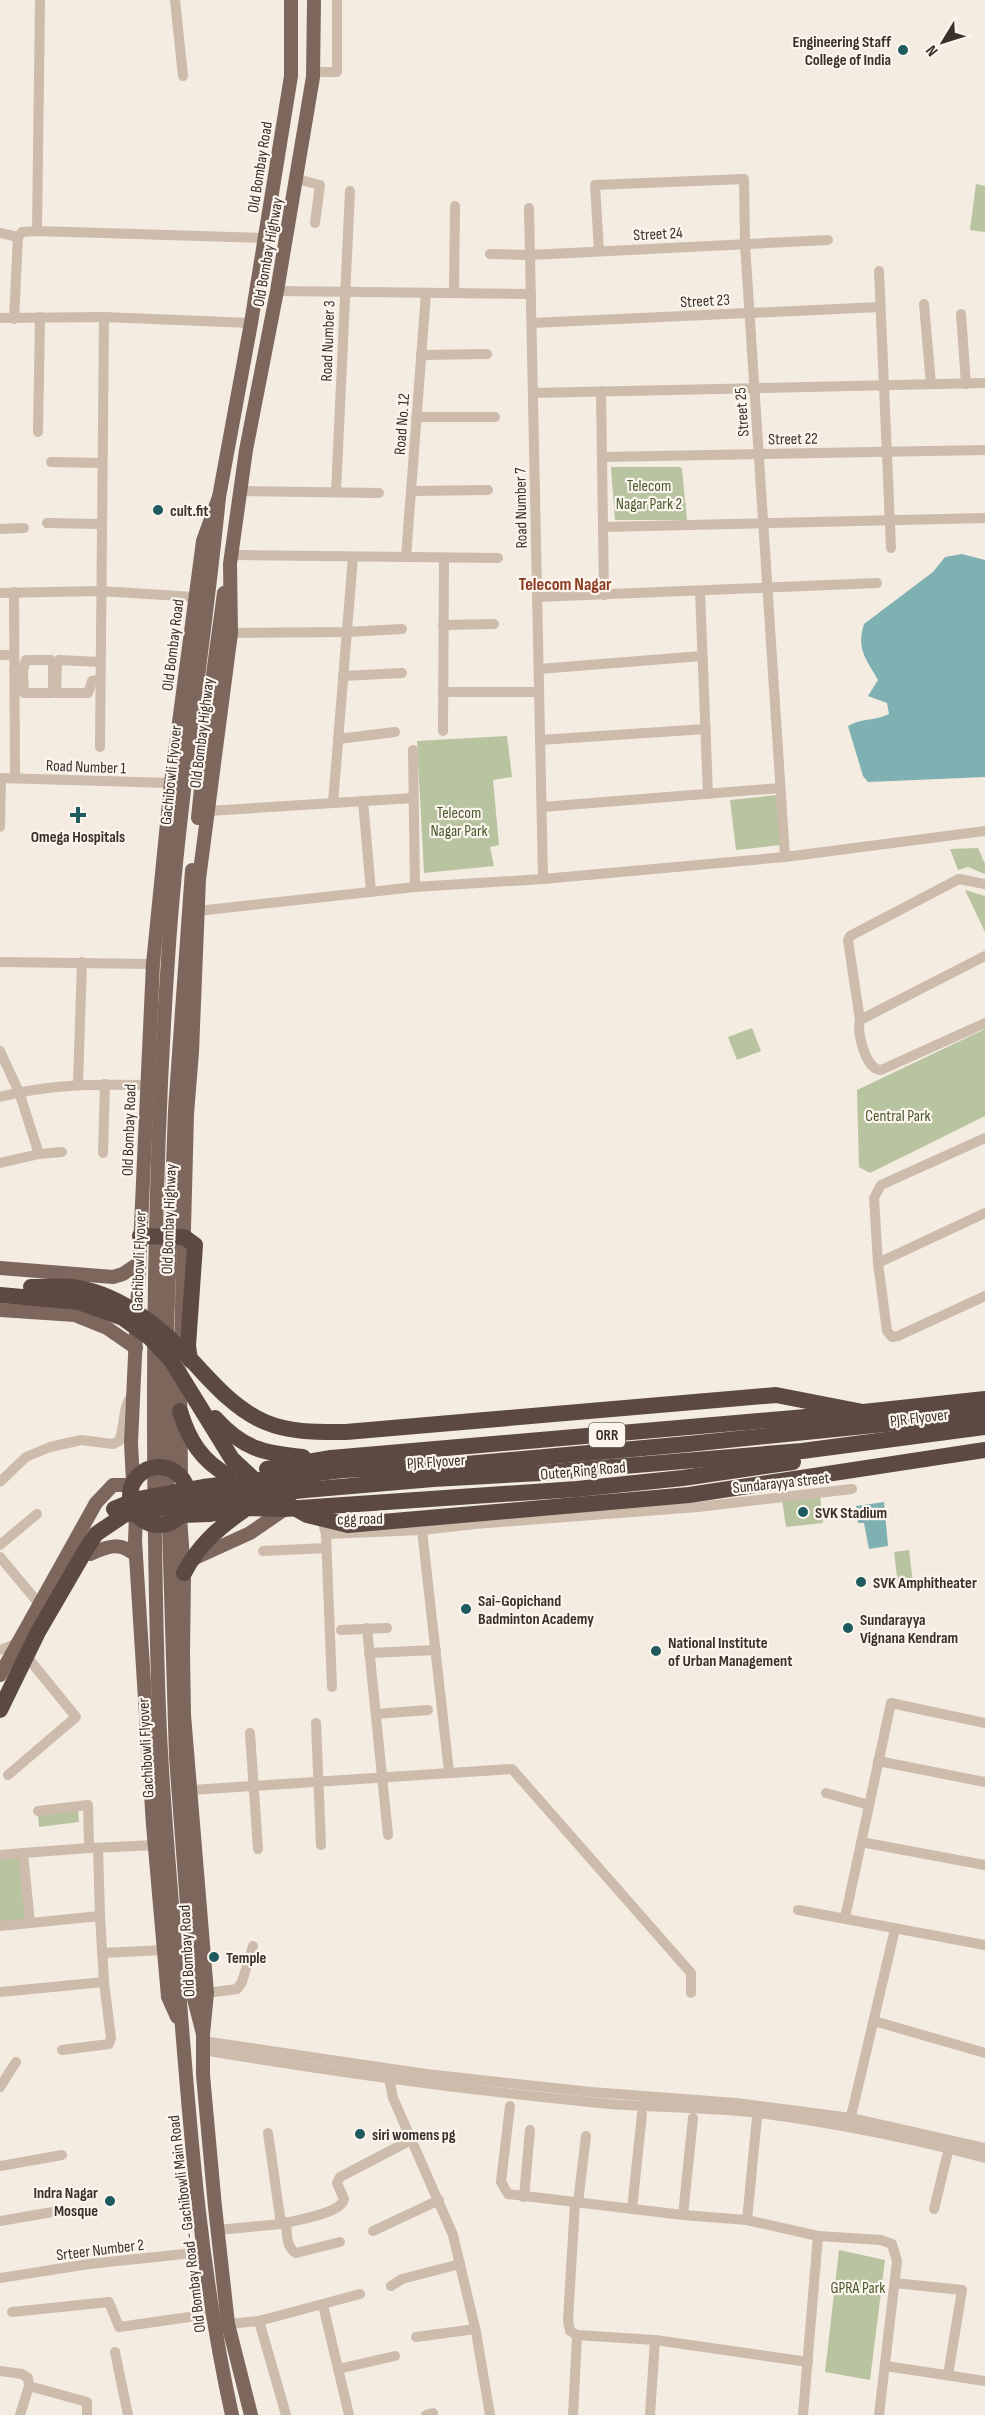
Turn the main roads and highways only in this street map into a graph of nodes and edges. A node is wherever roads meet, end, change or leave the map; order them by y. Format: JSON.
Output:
{"nodes":[{"id":1,"x":291,"y":0,"type":"edge"},
{"id":2,"x":314,"y":0,"type":"edge"},
{"id":3,"x":219,"y":497,"type":"junction"},
{"id":4,"x":231,"y":560,"type":"junction"},
{"id":5,"x":140,"y":1236,"type":"junction"},
{"id":6,"x":184,"y":1237,"type":"junction"},
{"id":7,"x":139,"y":1263,"type":"junction"},
{"id":8,"x":0,"y":1269,"type":"edge"},
{"id":9,"x":0,"y":1286,"type":"edge"},
{"id":10,"x":0,"y":1295,"type":"edge"},
{"id":11,"x":0,"y":1310,"type":"edge"},
{"id":12,"x":136,"y":1348,"type":"junction"},
{"id":13,"x":985,"y":1399,"type":"edge"},
{"id":14,"x":180,"y":1411,"type":"junction"},
{"id":15,"x":863,"y":1412,"type":"junction"},
{"id":16,"x":985,"y":1414,"type":"edge"},
{"id":17,"x":985,"y":1427,"type":"edge"},
{"id":18,"x":985,"y":1437,"type":"edge"},
{"id":19,"x":985,"y":1450,"type":"edge"},
{"id":20,"x":331,"y":1458,"type":"junction"},
{"id":21,"x":229,"y":1476,"type":"junction"},
{"id":22,"x":182,"y":1479,"type":"junction"},
{"id":23,"x":133,"y":1483,"type":"junction"},
{"id":24,"x":249,"y":1508,"type":"junction"},
{"id":25,"x":285,"y":1509,"type":"junction"},
{"id":26,"x":135,"y":1514,"type":"junction"},
{"id":27,"x":181,"y":1516,"type":"junction"},
{"id":28,"x":90,"y":1554,"type":"junction"},
{"id":29,"x":136,"y":1556,"type":"junction"},
{"id":30,"x":188,"y":1567,"type":"junction"},
{"id":31,"x":183,"y":1653,"type":"junction"},
{"id":32,"x":144,"y":1657,"type":"junction"},
{"id":33,"x":0,"y":1675,"type":"edge"},
{"id":34,"x":0,"y":1685,"type":"edge"},
{"id":35,"x":0,"y":1704,"type":"edge"},
{"id":36,"x":0,"y":1710,"type":"edge"},
{"id":37,"x":201,"y":1996,"type":"junction"},
{"id":38,"x":182,"y":2028,"type":"junction"},
{"id":39,"x":232,"y":2415,"type":"edge"},
{"id":40,"x":251,"y":2415,"type":"edge"}],
"edges":[{"from":1,"to":3,"type":"main road","name":"Old Bombay Road"},
{"from":2,"to":4,"type":"main road","name":"Old Bombay Highway"},
{"from":3,"to":5,"type":"main road","name":"Old Bombay Road"},
{"from":3,"to":38,"type":"main road","name":"Gachibowli Flyover"},
{"from":4,"to":6,"type":"main road","name":"Old Bombay Highway"},
{"from":4,"to":37,"type":"main road","name":"Gachibowli Flyover"},
{"from":5,"to":6,"type":"highway"},
{"from":5,"to":7,"type":"main road","name":"Old Bombay Road"},
{"from":6,"to":14,"type":"main road","name":"Old Bombay Highway"},
{"from":6,"to":20,"type":"highway"},
{"from":7,"to":8,"type":"main road"},
{"from":7,"to":12,"type":"main road","name":"Old Bombay Road"},
{"from":9,"to":15,"type":"highway"},
{"from":10,"to":19,"type":"highway"},
{"from":11,"to":12,"type":"main road"},
{"from":12,"to":23,"type":"main road","name":"Old Bombay Road"},
{"from":13,"to":15,"type":"highway","name":"Outer Ring Road","number":"ORR"},
{"from":14,"to":21,"type":"highway"},
{"from":14,"to":22,"type":"main road","name":"Old Bombay Highway"},
{"from":15,"to":20,"type":"highway","name":"Outer Ring Road","number":"ORR"},
{"from":16,"to":34,"type":"highway","name":"PJR Flyover"},
{"from":17,"to":36,"type":"highway","name":"PJR Flyover"},
{"from":18,"to":25,"type":"highway","name":"Outer Ring Road"},
{"from":20,"to":21,"type":"highway","name":"Outer Ring Road","number":"ORR"},
{"from":21,"to":22,"type":"highway","name":"Outer Ring Road","number":"ORR"},
{"from":22,"to":23,"type":"highway"},
{"from":22,"to":27,"type":"highway"},
{"from":23,"to":26,"type":"highway"},
{"from":23,"to":33,"type":"main road"},
{"from":24,"to":25,"type":"highway","name":"Outer Ring Road"},
{"from":24,"to":27,"type":"highway","name":"Outer Ring Road"},
{"from":24,"to":30,"type":"highway"},
{"from":25,"to":30,"type":"main road"},
{"from":26,"to":27,"type":"highway"},
{"from":26,"to":28,"type":"main road"},
{"from":26,"to":29,"type":"main road","name":"Old Bombay Road"},
{"from":27,"to":30,"type":"main road","name":"Old Bombay Road"},
{"from":28,"to":29,"type":"main road"},
{"from":28,"to":35,"type":"main road"},
{"from":29,"to":32,"type":"main road","name":"Old Bombay Road"},
{"from":30,"to":31,"type":"main road","name":"Old Bombay Road"},
{"from":31,"to":32,"type":"main road"},
{"from":31,"to":37,"type":"main road","name":"Old Bombay Road"},
{"from":32,"to":38,"type":"main road","name":"Old Bombay Road"},
{"from":37,"to":40,"type":"main road","name":"Gachibowli Flyover"},
{"from":38,"to":39,"type":"main road","name":"Old Bombay Road - Gachibowli Main Road"}]}
